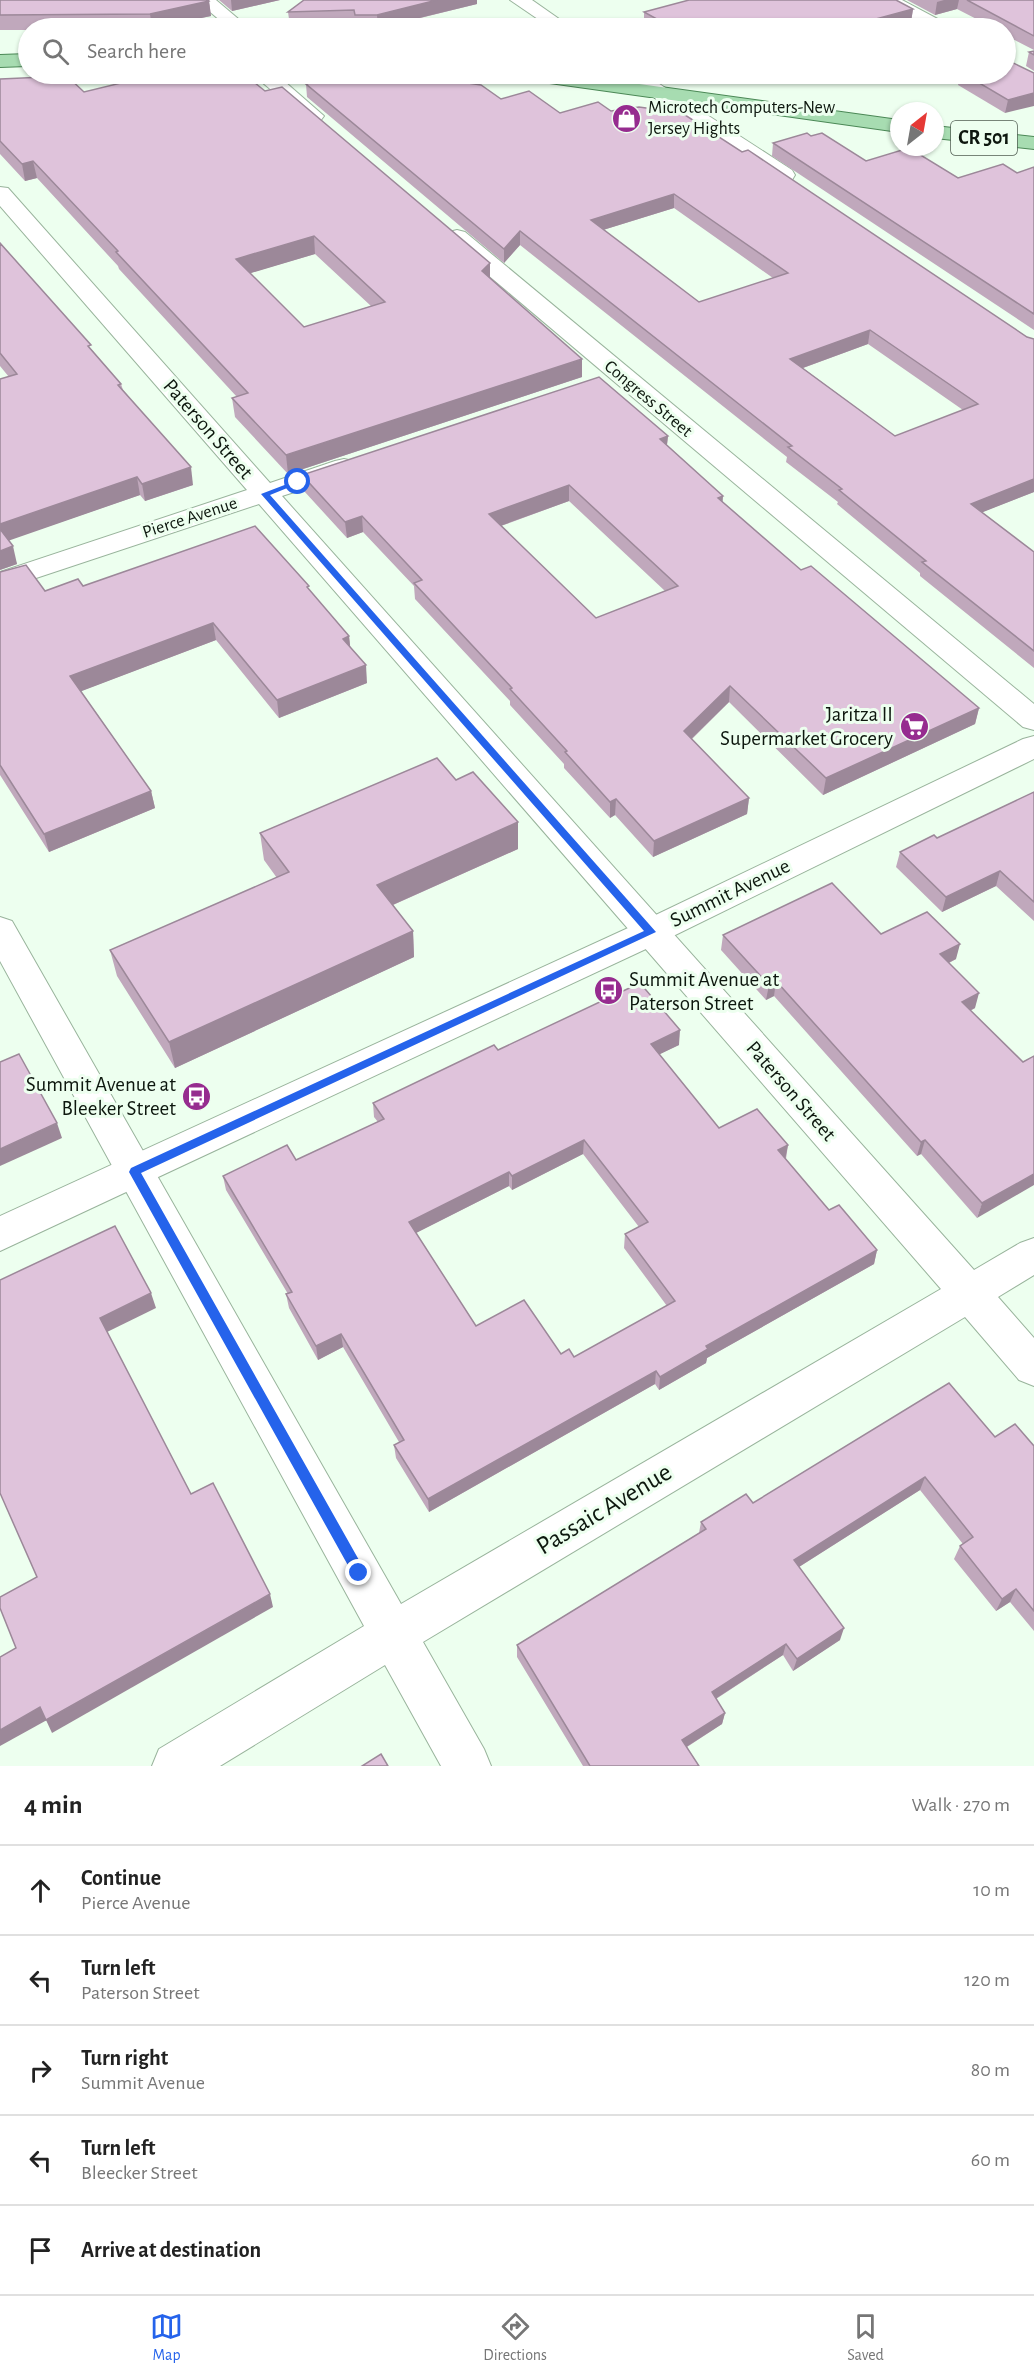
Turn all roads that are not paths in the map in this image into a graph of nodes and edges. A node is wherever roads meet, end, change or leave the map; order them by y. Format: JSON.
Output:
{"nodes":[{"id":1,"x":205,"y":0,"type":"edge"},
{"id":2,"x":519,"y":0,"type":"edge"},
{"id":3,"x":888,"y":0,"type":"edge"},
{"id":4,"x":228,"y":18,"type":"edge"},
{"id":5,"x":547,"y":18,"type":"edge"},
{"id":6,"x":921,"y":18,"type":"edge"},
{"id":7,"x":18,"y":60,"type":"edge"},
{"id":8,"x":0,"y":61,"type":"edge"},
{"id":9,"x":276,"y":84,"type":"edge"},
{"id":10,"x":600,"y":84,"type":"edge"},
{"id":11,"x":646,"y":84,"type":"edge"},
{"id":12,"x":658,"y":92,"type":"junction"},
{"id":13,"x":890,"y":125,"type":"edge"},
{"id":14,"x":333,"y":132,"type":"edge"},
{"id":15,"x":944,"y":133,"type":"edge"},
{"id":16,"x":1034,"y":143,"type":"edge"},
{"id":17,"x":798,"y":185,"type":"edge"},
{"id":18,"x":0,"y":193,"type":"edge"},
{"id":19,"x":440,"y":223,"type":"edge"},
{"id":20,"x":619,"y":375,"type":"junction"},
{"id":21,"x":594,"y":383,"type":"edge"},
{"id":22,"x":366,"y":459,"type":"edge"},
{"id":23,"x":265,"y":494,"type":"junction"},
{"id":24,"x":0,"y":581,"type":"edge"},
{"id":25,"x":1034,"y":720,"type":"edge"},
{"id":26,"x":1034,"y":746,"type":"edge"},
{"id":27,"x":0,"y":930,"type":"edge"},
{"id":28,"x":651,"y":932,"type":"junction"},
{"id":29,"x":135,"y":1172,"type":"junction"},
{"id":30,"x":0,"y":1234,"type":"edge"},
{"id":31,"x":1034,"y":1255,"type":"edge"},
{"id":32,"x":970,"y":1293,"type":"junction"},
{"id":33,"x":1034,"y":1367,"type":"edge"},
{"id":34,"x":393,"y":1634,"type":"junction"},
{"id":35,"x":176,"y":1766,"type":"edge"},
{"id":36,"x":467,"y":1766,"type":"edge"}],
"edges":[{"from":1,"to":4,"type":"street"},
{"from":2,"to":5,"type":"street"},
{"from":3,"to":6,"type":"street"},
{"from":7,"to":8,"type":"main road"},
{"from":9,"to":14,"type":"street"},
{"from":10,"to":12,"type":"main road"},
{"from":11,"to":12,"type":"street"},
{"from":12,"to":13,"type":"main road"},
{"from":12,"to":17,"type":"street"},
{"from":15,"to":16,"type":"main road","number":"CR 501"},
{"from":18,"to":23,"type":"street","name":"Paterson Street"},
{"from":19,"to":20,"type":"street","name":"Congress Street"},
{"from":20,"to":21,"type":"street"},
{"from":20,"to":25,"type":"street","name":"Congress Street"},
{"from":22,"to":23,"type":"street","name":"Pierce Avenue"},
{"from":23,"to":24,"type":"street","name":"Pierce Avenue"},
{"from":23,"to":28,"type":"street","name":"Paterson Street"},
{"from":26,"to":28,"type":"street","name":"Summit Avenue"},
{"from":27,"to":29,"type":"street"},
{"from":28,"to":29,"type":"street","name":"Summit Avenue"},
{"from":28,"to":32,"type":"street","name":"Paterson Street"},
{"from":29,"to":30,"type":"street","name":"Summit Avenue"},
{"from":29,"to":34,"type":"street"},
{"from":31,"to":32,"type":"street","name":"Passaic Avenue"},
{"from":32,"to":33,"type":"street","name":"Paterson Street"},
{"from":32,"to":34,"type":"street","name":"Passaic Avenue"},
{"from":34,"to":35,"type":"street","name":"Passaic Avenue"},
{"from":34,"to":36,"type":"street"}]}
